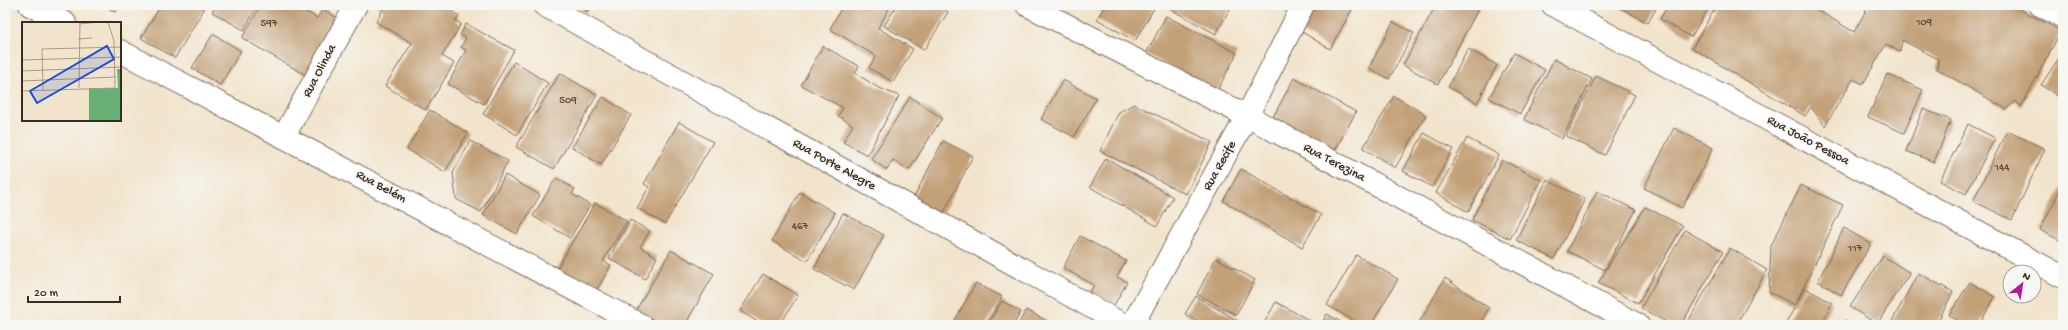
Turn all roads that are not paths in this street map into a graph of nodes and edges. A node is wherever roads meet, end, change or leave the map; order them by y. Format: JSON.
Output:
{"nodes":[{"id":1,"x":30,"y":5,"type":"edge"},
{"id":2,"x":356,"y":5,"type":"edge"},
{"id":3,"x":544,"y":5,"type":"edge"},
{"id":4,"x":1027,"y":5,"type":"edge"},
{"id":5,"x":1303,"y":5,"type":"edge"},
{"id":6,"x":1553,"y":5,"type":"edge"},
{"id":7,"x":2040,"y":5,"type":"edge"},
{"id":8,"x":2063,"y":17,"type":"edge"},
{"id":9,"x":63,"y":22,"type":"edge"},
{"id":10,"x":121,"y":52,"type":"edge"},
{"id":11,"x":1247,"y":116,"type":"junction"},
{"id":12,"x":284,"y":136,"type":"junction"},
{"id":13,"x":2063,"y":277,"type":"edge"},
{"id":14,"x":641,"y":325,"type":"edge"},
{"id":15,"x":1124,"y":325,"type":"edge"},
{"id":16,"x":1132,"y":325,"type":"edge"},
{"id":17,"x":1638,"y":325,"type":"edge"}],
"edges":[{"from":1,"to":9,"type":"street"},
{"from":2,"to":12,"type":"street","name":"Rua Olinda"},
{"from":3,"to":15,"type":"street","name":"Rua Porte Alegre"},
{"from":4,"to":11,"type":"street","name":"Rua Terezina"},
{"from":5,"to":11,"type":"street","name":"Rua Recife"},
{"from":6,"to":13,"type":"street","name":"Rua João Pessoa"},
{"from":7,"to":8,"type":"street"},
{"from":10,"to":12,"type":"street","name":"Rua Belém"},
{"from":11,"to":16,"type":"street","name":"Rua Recife"},
{"from":11,"to":17,"type":"street","name":"Rua Terezina"},
{"from":12,"to":14,"type":"street","name":"Rua Belém"}]}
